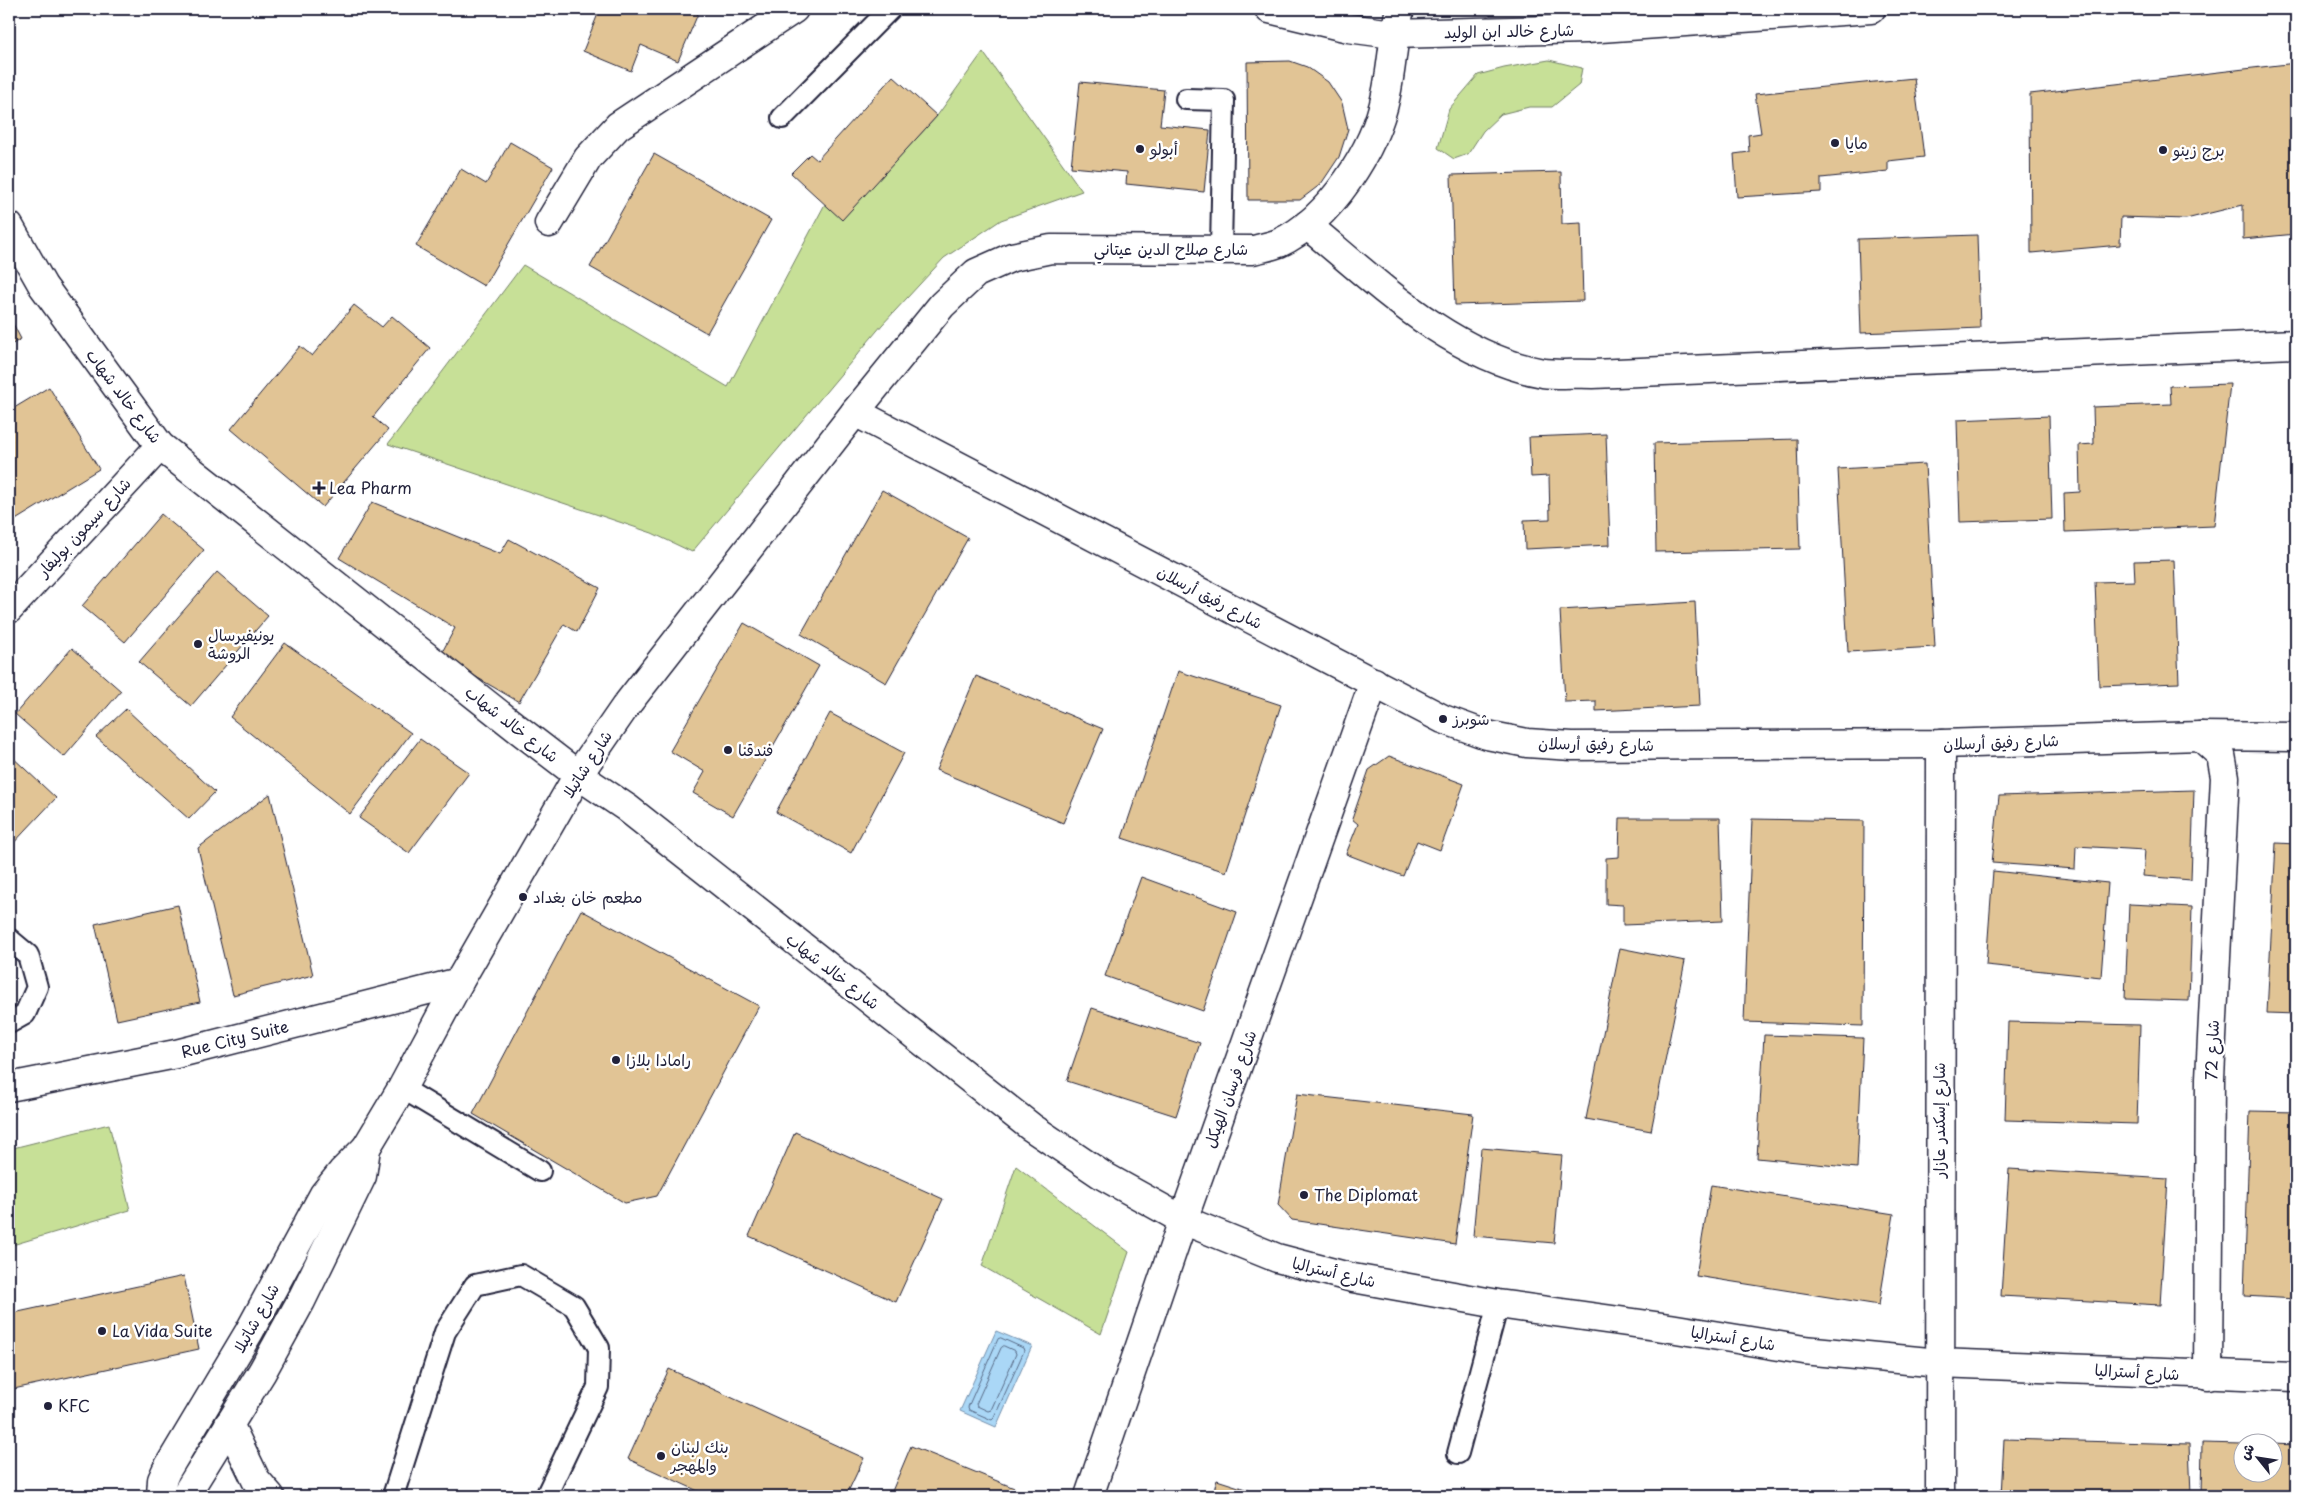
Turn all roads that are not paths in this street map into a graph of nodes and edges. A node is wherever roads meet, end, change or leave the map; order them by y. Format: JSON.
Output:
{"nodes":[{"id":1,"x":794,"y":9,"type":"edge"},
{"id":2,"x":890,"y":9,"type":"edge"},
{"id":3,"x":1270,"y":9,"type":"edge"},
{"id":4,"x":1871,"y":9,"type":"edge"},
{"id":5,"x":1397,"y":21,"type":"edge"},
{"id":6,"x":1186,"y":99,"type":"dead end"},
{"id":7,"x":782,"y":118,"type":"dead end"},
{"id":8,"x":549,"y":223,"type":"dead end"},
{"id":9,"x":1307,"y":225,"type":"junction"},
{"id":10,"x":9,"y":226,"type":"edge"},
{"id":11,"x":1222,"y":249,"type":"junction"},
{"id":12,"x":2296,"y":344,"type":"edge"},
{"id":13,"x":855,"y":412,"type":"junction"},
{"id":14,"x":160,"y":446,"type":"junction"},
{"id":15,"x":9,"y":609,"type":"edge"},
{"id":16,"x":1374,"y":682,"type":"junction"},
{"id":17,"x":2200,"y":736,"type":"junction"},
{"id":18,"x":2296,"y":737,"type":"edge"},
{"id":19,"x":1941,"y":744,"type":"junction"},
{"id":20,"x":578,"y":774,"type":"junction"},
{"id":21,"x":9,"y":940,"type":"edge"},
{"id":22,"x":459,"y":982,"type":"junction"},
{"id":23,"x":9,"y":1023,"type":"edge"},
{"id":24,"x":9,"y":1087,"type":"edge"},
{"id":25,"x":402,"y":1088,"type":"junction"},
{"id":26,"x":366,"y":1148,"type":"junction"},
{"id":27,"x":540,"y":1171,"type":"dead end"},
{"id":28,"x":1183,"y":1220,"type":"junction"},
{"id":29,"x":1498,"y":1304,"type":"junction"},
{"id":30,"x":1938,"y":1363,"type":"junction"},
{"id":31,"x":2208,"y":1375,"type":"junction"},
{"id":32,"x":2296,"y":1377,"type":"edge"},
{"id":33,"x":229,"y":1424,"type":"junction"},
{"id":34,"x":1458,"y":1453,"type":"dead end"},
{"id":35,"x":160,"y":1496,"type":"edge"},
{"id":36,"x":185,"y":1496,"type":"edge"},
{"id":37,"x":270,"y":1496,"type":"edge"},
{"id":38,"x":393,"y":1496,"type":"edge"},
{"id":39,"x":546,"y":1496,"type":"edge"},
{"id":40,"x":1089,"y":1496,"type":"edge"},
{"id":41,"x":1940,"y":1496,"type":"edge"}],
"edges":[{"from":1,"to":8,"type":"main road"},
{"from":2,"to":7,"type":"lane"},
{"from":3,"to":5,"type":"main road","name":"شارع خالد ابن الوليد"},
{"from":4,"to":5,"type":"main road","name":"شارع خالد ابن الوليد"},
{"from":5,"to":9,"type":"main road","name":"شارع صلاح الدين عيتاني"},
{"from":6,"to":11,"type":"lane"},
{"from":9,"to":11,"type":"main road","name":"شارع صلاح الدين عيتاني"},
{"from":9,"to":12,"type":"main road"},
{"from":10,"to":14,"type":"main road","name":"شارع خالد شهاب"},
{"from":11,"to":13,"type":"main road","name":"شارع صلاح الدين عيتاني"},
{"from":13,"to":16,"type":"main road","name":"شارع رفيق أرسلان"},
{"from":13,"to":20,"type":"main road","name":"شارع شاتيلا"},
{"from":14,"to":15,"type":"main road","name":"شارع سيمون بوليفار"},
{"from":14,"to":20,"type":"main road","name":"شارع خالد شهاب"},
{"from":16,"to":19,"type":"main road","name":"شارع رفيق أرسلان"},
{"from":16,"to":28,"type":"main road","name":"شارع فرسان الهيكل"},
{"from":17,"to":18,"type":"main road","name":"شارع رفيق أرسلان"},
{"from":17,"to":19,"type":"main road","name":"شارع رفيق أرسلان"},
{"from":17,"to":31,"type":"main road","name":"شارع 72"},
{"from":19,"to":30,"type":"main road","name":"شارع إسكندر عازار"},
{"from":20,"to":22,"type":"main road","name":"شارع شاتيلا"},
{"from":20,"to":28,"type":"main road","name":"شارع خالد شهاب"},
{"from":21,"to":23,"type":"lane"},
{"from":22,"to":24,"type":"main road","name":"Rue City Suite"},
{"from":22,"to":25,"type":"main road","name":"شارع شاتيلا"},
{"from":25,"to":26,"type":"main road","name":"شارع شاتيلا"},
{"from":25,"to":27,"type":"lane"},
{"from":26,"to":33,"type":"main road","name":"شارع شاتيلا"},
{"from":26,"to":35,"type":"main road","name":"شارع شاتيلا"},
{"from":28,"to":29,"type":"main road","name":"شارع أستراليا"},
{"from":28,"to":40,"type":"main road","name":"شارع فرسان الهيكل"},
{"from":29,"to":30,"type":"main road","name":"شارع أستراليا"},
{"from":29,"to":34,"type":"lane"},
{"from":30,"to":31,"type":"main road","name":"شارع أستراليا"},
{"from":30,"to":41,"type":"main road","name":"شارع إسكندر عازار"},
{"from":31,"to":32,"type":"main road","name":"شارع أستراليا"},
{"from":33,"to":36,"type":"main road","name":"شارع شاتيلا"},
{"from":33,"to":37,"type":"main road"},
{"from":38,"to":39,"type":"lane"}]}
